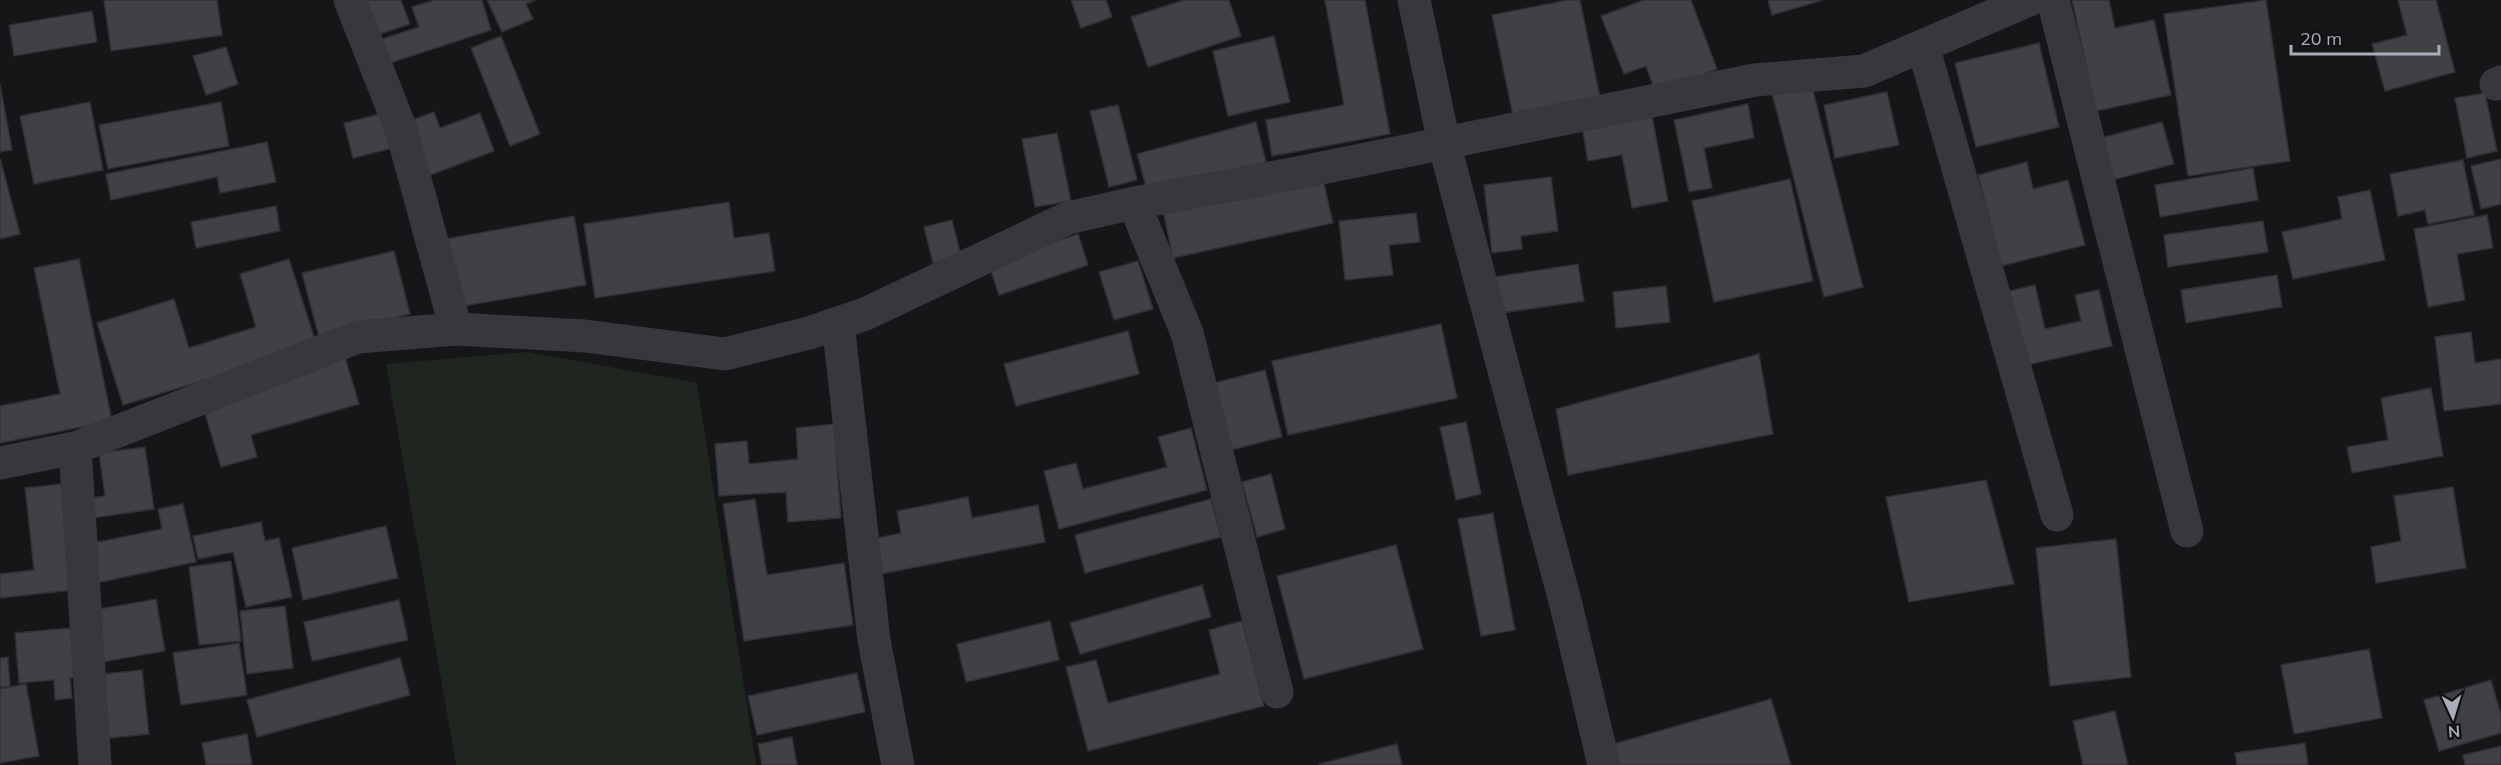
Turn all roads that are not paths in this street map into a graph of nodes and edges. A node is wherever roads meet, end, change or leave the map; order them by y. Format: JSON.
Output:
{"nodes":[{"id":1,"x":350,"y":0,"type":"edge"},
{"id":2,"x":1414,"y":0,"type":"edge"},
{"id":3,"x":2029,"y":0,"type":"edge"},
{"id":4,"x":2054,"y":0,"type":"edge"},
{"id":5,"x":1923,"y":46,"type":"junction"},
{"id":6,"x":1444,"y":143,"type":"junction"},
{"id":7,"x":1134,"y":203,"type":"junction"},
{"id":8,"x":838,"y":323,"type":"junction"},
{"id":9,"x":456,"y":329,"type":"junction"},
{"id":10,"x":75,"y":448,"type":"junction"},
{"id":11,"x":0,"y":463,"type":"edge"},
{"id":12,"x":2057,"y":515,"type":"dead end"},
{"id":13,"x":2187,"y":531,"type":"dead end"},
{"id":14,"x":1277,"y":692,"type":"dead end"},
{"id":15,"x":96,"y":765,"type":"edge"},
{"id":16,"x":897,"y":765,"type":"edge"},
{"id":17,"x":1604,"y":765,"type":"edge"}],
"edges":[{"from":1,"to":9,"type":"street"},
{"from":2,"to":6,"type":"street"},
{"from":3,"to":5,"type":"street"},
{"from":4,"to":13,"type":"street"},
{"from":5,"to":6,"type":"street"},
{"from":5,"to":12,"type":"street"},
{"from":6,"to":7,"type":"street"},
{"from":6,"to":17,"type":"street"},
{"from":7,"to":8,"type":"street"},
{"from":7,"to":14,"type":"street"},
{"from":8,"to":9,"type":"street"},
{"from":8,"to":16,"type":"street"},
{"from":9,"to":10,"type":"street"},
{"from":10,"to":11,"type":"street"},
{"from":10,"to":15,"type":"street"}]}
